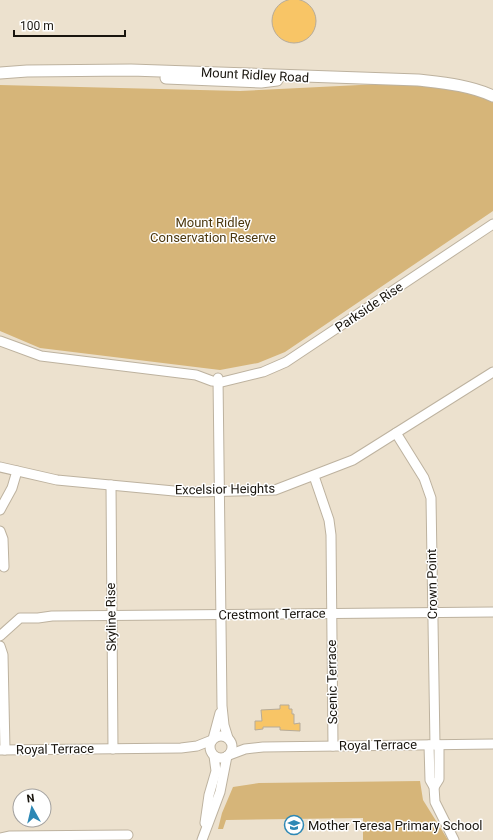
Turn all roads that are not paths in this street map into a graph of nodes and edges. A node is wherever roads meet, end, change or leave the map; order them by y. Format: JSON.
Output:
{"nodes":[{"id":1,"x":0,"y":69,"type":"edge"},
{"id":2,"x":27,"y":71,"type":"junction"},
{"id":3,"x":0,"y":73,"type":"edge"},
{"id":4,"x":487,"y":90,"type":"edge"},
{"id":5,"x":493,"y":96,"type":"edge"},
{"id":6,"x":493,"y":224,"type":"edge"},
{"id":7,"x":0,"y":341,"type":"edge"},
{"id":8,"x":491,"y":377,"type":"edge"},
{"id":9,"x":218,"y":380,"type":"junction"},
{"id":10,"x":396,"y":434,"type":"junction"},
{"id":11,"x":0,"y":466,"type":"edge"},
{"id":12,"x":17,"y":471,"type":"junction"},
{"id":13,"x":314,"y":476,"type":"junction"},
{"id":14,"x":110,"y":485,"type":"junction"},
{"id":15,"x":219,"y":492,"type":"junction"},
{"id":16,"x":0,"y":510,"type":"edge"},
{"id":17,"x":0,"y":531,"type":"edge"},
{"id":18,"x":4,"y":567,"type":"dead end"},
{"id":19,"x":433,"y":612,"type":"junction"},
{"id":20,"x":493,"y":612,"type":"edge"},
{"id":21,"x":331,"y":614,"type":"junction"},
{"id":22,"x":221,"y":615,"type":"junction"},
{"id":23,"x":111,"y":616,"type":"junction"},
{"id":24,"x":0,"y":636,"type":"edge"},
{"id":25,"x":0,"y":646,"type":"edge"},
{"id":26,"x":222,"y":706,"type":"junction"},
{"id":27,"x":229,"y":739,"type":"junction"},
{"id":28,"x":212,"y":740,"type":"junction"},
{"id":29,"x":493,"y":744,"type":"edge"},
{"id":30,"x":434,"y":745,"type":"junction"},
{"id":31,"x":333,"y":746,"type":"junction"},
{"id":32,"x":263,"y":747,"type":"junction"},
{"id":33,"x":181,"y":748,"type":"junction"},
{"id":34,"x":113,"y":749,"type":"junction"},
{"id":35,"x":2,"y":750,"type":"edge"},
{"id":36,"x":213,"y":755,"type":"junction"},
{"id":37,"x":228,"y":755,"type":"junction"},
{"id":38,"x":0,"y":828,"type":"edge"},
{"id":39,"x":128,"y":835,"type":"dead end"},
{"id":40,"x":203,"y":836,"type":"edge"},
{"id":41,"x":1,"y":838,"type":"edge"},
{"id":42,"x":454,"y":840,"type":"edge"}],
"edges":[{"from":1,"to":2,"type":"street","name":"Mount Ridley Road"},
{"from":2,"to":3,"type":"street","name":"Mount Ridley Road"},
{"from":2,"to":4,"type":"street","name":"Mount Ridley Road"},
{"from":4,"to":5,"type":"street","name":"Mount Ridley Road"},
{"from":6,"to":9,"type":"street","name":"Parkside Rise"},
{"from":7,"to":9,"type":"street","name":"Parkside Rise"},
{"from":8,"to":10,"type":"street","name":"Excelsior Heights"},
{"from":9,"to":15,"type":"street"},
{"from":10,"to":13,"type":"street","name":"Excelsior Heights"},
{"from":10,"to":19,"type":"street","name":"Crown Point"},
{"from":11,"to":12,"type":"street","name":"Excelsior Heights"},
{"from":12,"to":14,"type":"street","name":"Excelsior Heights"},
{"from":12,"to":16,"type":"street"},
{"from":13,"to":15,"type":"street","name":"Excelsior Heights"},
{"from":13,"to":21,"type":"street","name":"Scenic Terrace"},
{"from":14,"to":15,"type":"street","name":"Excelsior Heights"},
{"from":14,"to":23,"type":"street","name":"Skyline Rise"},
{"from":15,"to":22,"type":"street"},
{"from":17,"to":18,"type":"street"},
{"from":19,"to":20,"type":"street","name":"Crestmont Terrace"},
{"from":19,"to":21,"type":"street","name":"Crestmont Terrace"},
{"from":19,"to":30,"type":"street","name":"Crown Point"},
{"from":21,"to":22,"type":"street","name":"Crestmont Terrace"},
{"from":21,"to":31,"type":"street","name":"Scenic Terrace"},
{"from":22,"to":23,"type":"street","name":"Crestmont Terrace"},
{"from":22,"to":26,"type":"street"},
{"from":23,"to":24,"type":"street","name":"Crestmont Terrace"},
{"from":23,"to":34,"type":"street","name":"Skyline Rise"},
{"from":25,"to":35,"type":"street"},
{"from":26,"to":27,"type":"street"},
{"from":26,"to":28,"type":"street"},
{"from":27,"to":28,"type":"street"},
{"from":27,"to":32,"type":"street","name":"Royal Terrace"},
{"from":27,"to":37,"type":"street"},
{"from":28,"to":33,"type":"street","name":"Royal Terrace"},
{"from":28,"to":36,"type":"street"},
{"from":29,"to":30,"type":"street","name":"Royal Terrace"},
{"from":30,"to":31,"type":"street","name":"Royal Terrace"},
{"from":30,"to":42,"type":"street","name":"Crown Point"},
{"from":31,"to":32,"type":"street","name":"Royal Terrace"},
{"from":32,"to":37,"type":"street","name":"Royal Terrace"},
{"from":33,"to":34,"type":"street","name":"Royal Terrace"},
{"from":33,"to":36,"type":"street","name":"Royal Terrace"},
{"from":34,"to":35,"type":"street","name":"Royal Terrace"},
{"from":36,"to":37,"type":"street"},
{"from":36,"to":40,"type":"street"},
{"from":37,"to":40,"type":"street"},
{"from":38,"to":41,"type":"street"},
{"from":39,"to":41,"type":"street"}]}
